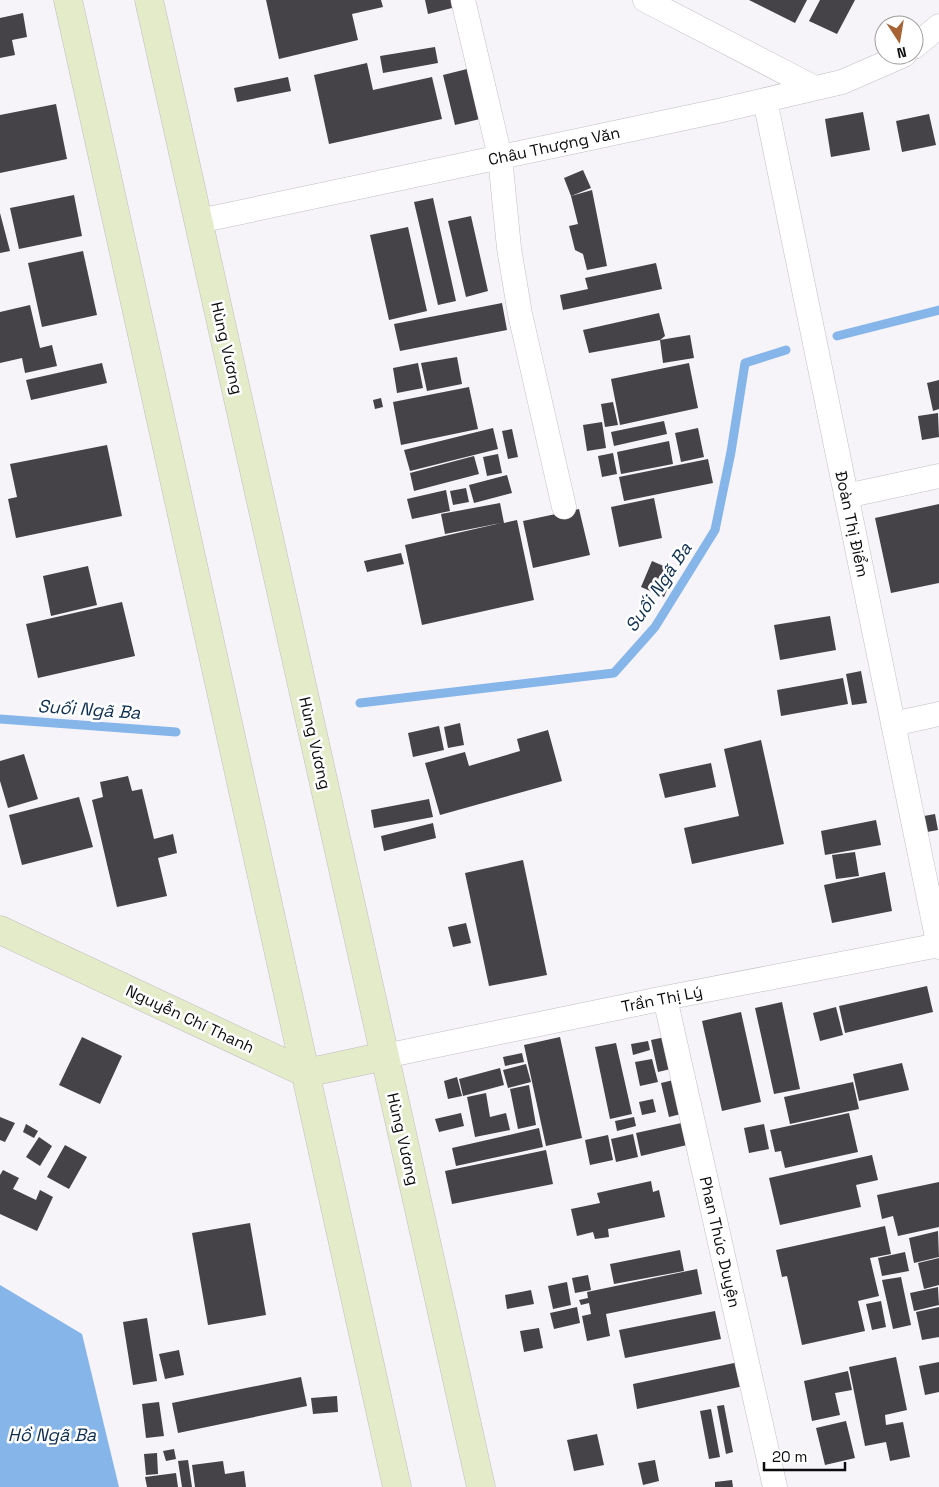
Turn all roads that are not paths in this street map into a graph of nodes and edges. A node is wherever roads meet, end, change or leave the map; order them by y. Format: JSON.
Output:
{"nodes":[{"id":1,"x":68,"y":0,"type":"edge"},
{"id":2,"x":149,"y":0,"type":"edge"},
{"id":3,"x":463,"y":0,"type":"edge"},
{"id":4,"x":645,"y":0,"type":"edge"},
{"id":5,"x":939,"y":26,"type":"edge"},
{"id":6,"x":924,"y":39,"type":"edge"},
{"id":7,"x":881,"y":65,"type":"edge"},
{"id":8,"x":815,"y":88,"type":"junction"},
{"id":9,"x":765,"y":100,"type":"junction"},
{"id":10,"x":500,"y":157,"type":"junction"},
{"id":11,"x":199,"y":221,"type":"junction"},
{"id":12,"x":939,"y":476,"type":"edge"},
{"id":13,"x":846,"y":496,"type":"junction"},
{"id":14,"x":564,"y":507,"type":"dead end"},
{"id":15,"x":939,"y":714,"type":"edge"},
{"id":16,"x":893,"y":724,"type":"junction"},
{"id":17,"x":0,"y":930,"type":"edge"},
{"id":18,"x":939,"y":946,"type":"edge"},
{"id":19,"x":665,"y":998,"type":"junction"},
{"id":20,"x":385,"y":1056,"type":"junction"},
{"id":21,"x":306,"y":1073,"type":"junction"},
{"id":22,"x":397,"y":1487,"type":"edge"},
{"id":23,"x":481,"y":1487,"type":"edge"},
{"id":24,"x":775,"y":1487,"type":"edge"}],
"edges":[{"from":1,"to":21,"type":"main road"},
{"from":2,"to":11,"type":"main road","name":"Hùng Vương"},
{"from":3,"to":10,"type":"street"},
{"from":4,"to":8,"type":"street"},
{"from":5,"to":6,"type":"street"},
{"from":7,"to":8,"type":"street","name":"Châu Thượng Văn"},
{"from":8,"to":9,"type":"street","name":"Châu Thượng Văn"},
{"from":9,"to":10,"type":"street","name":"Châu Thượng Văn"},
{"from":9,"to":13,"type":"street","name":"Đoàn Thị Điểm"},
{"from":10,"to":11,"type":"street","name":"Châu Thượng Văn"},
{"from":10,"to":14,"type":"street"},
{"from":11,"to":20,"type":"main road","name":"Hùng Vương"},
{"from":12,"to":13,"type":"street"},
{"from":13,"to":16,"type":"street","name":"Đoàn Thị Điểm"},
{"from":15,"to":16,"type":"street"},
{"from":16,"to":18,"type":"street","name":"Đoàn Thị Điểm"},
{"from":17,"to":21,"type":"main road","name":"Nguyễn Chí Thanh"},
{"from":18,"to":19,"type":"street","name":"Trần Thị Lý"},
{"from":19,"to":20,"type":"street","name":"Trần Thị Lý"},
{"from":19,"to":24,"type":"street","name":"Phan Thúc Duyện"},
{"from":20,"to":21,"type":"main road"},
{"from":20,"to":23,"type":"main road","name":"Hùng Vương"},
{"from":21,"to":22,"type":"main road"}]}
